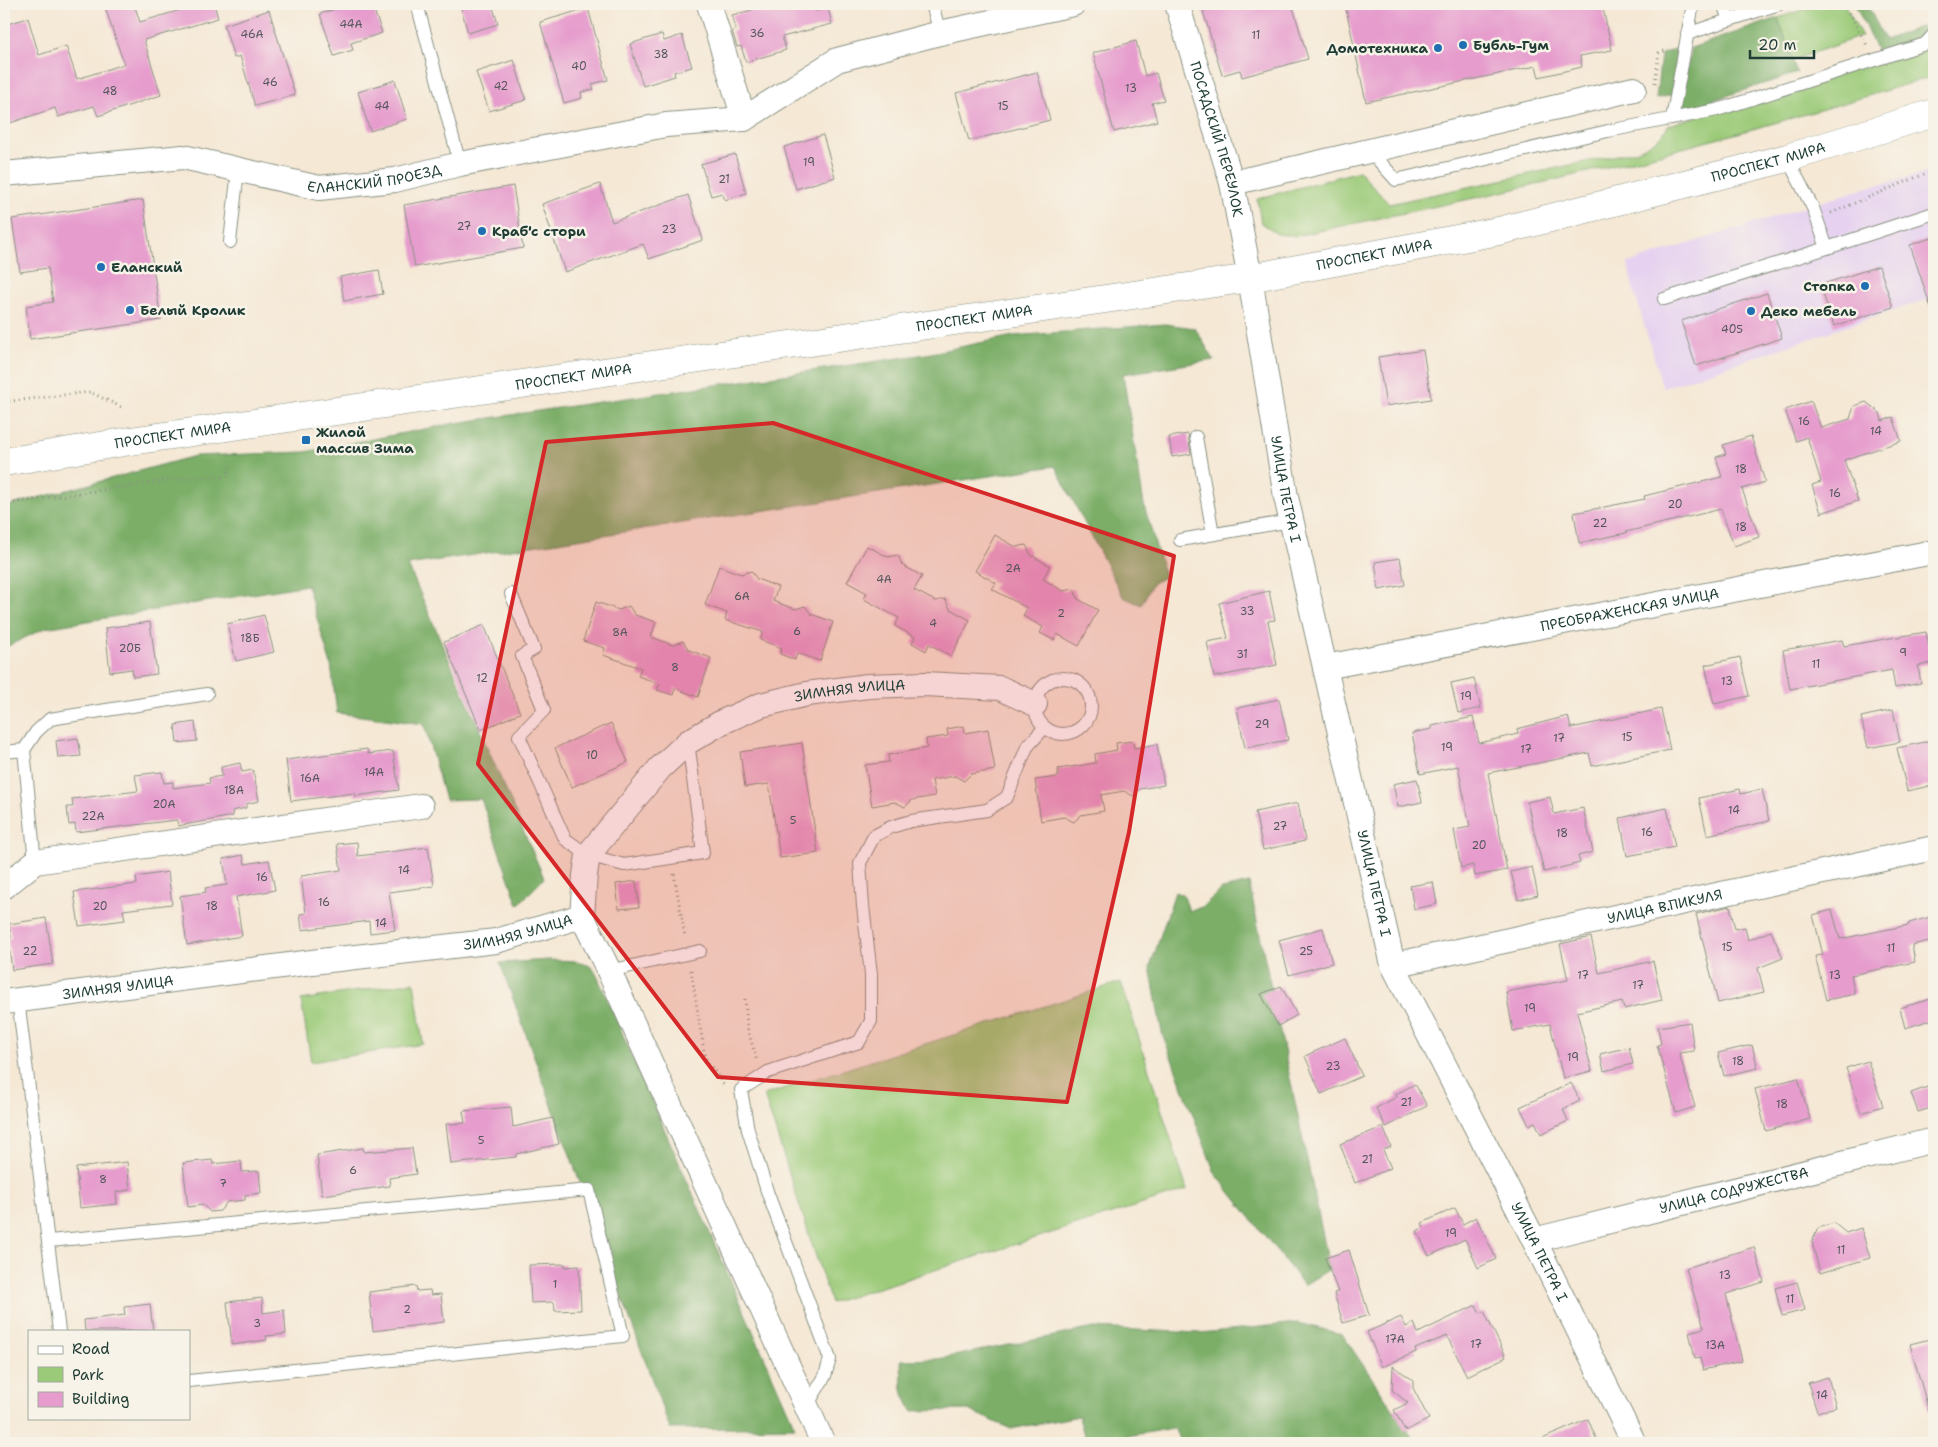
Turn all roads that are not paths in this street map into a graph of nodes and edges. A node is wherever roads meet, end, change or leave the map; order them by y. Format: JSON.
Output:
{"nodes":[{"id":1,"x":417,"y":4,"type":"edge"},
{"id":2,"x":708,"y":4,"type":"edge"},
{"id":3,"x":932,"y":4,"type":"edge"},
{"id":4,"x":1073,"y":4,"type":"edge"},
{"id":5,"x":1177,"y":4,"type":"edge"},
{"id":6,"x":1693,"y":4,"type":"edge"},
{"id":7,"x":1723,"y":4,"type":"edge"},
{"id":8,"x":1780,"y":4,"type":"edge"},
{"id":9,"x":1729,"y":20,"type":"junction"},
{"id":10,"x":940,"y":33,"type":"junction"},
{"id":11,"x":1934,"y":34,"type":"edge"},
{"id":12,"x":1686,"y":39,"type":"junction"},
{"id":13,"x":1634,"y":89,"type":"dead end"},
{"id":14,"x":1934,"y":114,"type":"edge"},
{"id":15,"x":744,"y":119,"type":"junction"},
{"id":16,"x":1672,"y":119,"type":"junction"},
{"id":17,"x":1371,"y":152,"type":"junction"},
{"id":18,"x":1787,"y":158,"type":"junction"},
{"id":19,"x":460,"y":164,"type":"junction"},
{"id":20,"x":238,"y":170,"type":"junction"},
{"id":21,"x":4,"y":174,"type":"edge"},
{"id":22,"x":1232,"y":183,"type":"junction"},
{"id":23,"x":1934,"y":214,"type":"edge"},
{"id":24,"x":230,"y":242,"type":"dead end"},
{"id":25,"x":1827,"y":248,"type":"junction"},
{"id":26,"x":1250,"y":278,"type":"junction"},
{"id":27,"x":1664,"y":299,"type":"dead end"},
{"id":28,"x":1196,"y":437,"type":"dead end"},
{"id":29,"x":4,"y":462,"type":"edge"},
{"id":30,"x":1291,"y":521,"type":"junction"},
{"id":31,"x":1213,"y":534,"type":"junction"},
{"id":32,"x":1180,"y":540,"type":"dead end"},
{"id":33,"x":1934,"y":552,"type":"edge"},
{"id":34,"x":510,"y":594,"type":"dead end"},
{"id":35,"x":1325,"y":668,"type":"junction"},
{"id":36,"x":207,"y":694,"type":"dead end"},
{"id":37,"x":1035,"y":704,"type":"junction"},
{"id":38,"x":1045,"y":727,"type":"junction"},
{"id":39,"x":688,"y":742,"type":"junction"},
{"id":40,"x":24,"y":750,"type":"junction"},
{"id":41,"x":4,"y":752,"type":"edge"},
{"id":42,"x":421,"y":806,"type":"dead end"},
{"id":43,"x":1934,"y":848,"type":"edge"},
{"id":44,"x":588,"y":855,"type":"junction"},
{"id":45,"x":35,"y":862,"type":"junction"},
{"id":46,"x":4,"y":887,"type":"edge"},
{"id":47,"x":582,"y":916,"type":"junction"},
{"id":48,"x":694,"y":952,"type":"road end"},
{"id":49,"x":1393,"y":965,"type":"junction"},
{"id":50,"x":610,"y":971,"type":"junction"},
{"id":51,"x":11,"y":1001,"type":"edge"},
{"id":52,"x":1934,"y":1140,"type":"edge"},
{"id":53,"x":49,"y":1240,"type":"junction"},
{"id":54,"x":1534,"y":1240,"type":"junction"},
{"id":55,"x":59,"y":1330,"type":"edge"},
{"id":56,"x":190,"y":1380,"type":"edge"},
{"id":57,"x":807,"y":1406,"type":"junction"},
{"id":58,"x":823,"y":1443,"type":"edge"},
{"id":59,"x":1634,"y":1443,"type":"edge"}],
"edges":[{"from":1,"to":19,"type":"lane"},
{"from":2,"to":15,"type":"street"},
{"from":3,"to":10,"type":"lane"},
{"from":4,"to":10,"type":"street"},
{"from":5,"to":22,"type":"street","name":"ПОСАДСКИЙ ПЕРЕУЛОК"},
{"from":6,"to":12,"type":"lane"},
{"from":7,"to":9,"type":"lane"},
{"from":8,"to":9,"type":"lane"},
{"from":9,"to":12,"type":"lane"},
{"from":10,"to":15,"type":"street"},
{"from":11,"to":16,"type":"lane"},
{"from":12,"to":16,"type":"lane"},
{"from":13,"to":17,"type":"street"},
{"from":14,"to":18,"type":"main road","name":"ПРОСПЕКТ МИРА"},
{"from":15,"to":19,"type":"street","name":"ЕЛАНСКИЙ ПРОЕЗД"},
{"from":16,"to":17,"type":"lane"},
{"from":17,"to":22,"type":"street"},
{"from":18,"to":25,"type":"lane"},
{"from":18,"to":26,"type":"main road","name":"ПРОСПЕКТ МИРА"},
{"from":19,"to":20,"type":"street","name":"ЕЛАНСКИЙ ПРОЕЗД"},
{"from":20,"to":21,"type":"street","name":"ЕЛАНСКИЙ ПРОЕЗД"},
{"from":20,"to":24,"type":"lane"},
{"from":22,"to":26,"type":"street","name":"ПОСАДСКИЙ ПЕРЕУЛОК"},
{"from":23,"to":25,"type":"lane"},
{"from":25,"to":27,"type":"lane"},
{"from":26,"to":29,"type":"main road","name":"ПРОСПЕКТ МИРА"},
{"from":26,"to":30,"type":"street","name":"УЛИЦА ПЕТРА I"},
{"from":28,"to":31,"type":"lane"},
{"from":30,"to":31,"type":"lane"},
{"from":30,"to":35,"type":"street","name":"УЛИЦА ПЕТРА I"},
{"from":31,"to":32,"type":"lane"},
{"from":33,"to":35,"type":"street","name":"ПРЕОБРАЖЕНСКАЯ УЛИЦА"},
{"from":34,"to":44,"type":"lane"},
{"from":35,"to":49,"type":"street","name":"УЛИЦА ПЕТРА I"},
{"from":36,"to":40,"type":"lane"},
{"from":37,"to":38,"type":"lane"},
{"from":37,"to":38,"type":"lane"},
{"from":37,"to":39,"type":"street","name":"ЗИМНЯЯ УЛИЦА"},
{"from":38,"to":57,"type":"lane"},
{"from":39,"to":44,"type":"street","name":"ЗИМНЯЯ УЛИЦА"},
{"from":39,"to":44,"type":"lane"},
{"from":40,"to":41,"type":"lane"},
{"from":40,"to":45,"type":"lane"},
{"from":42,"to":45,"type":"street"},
{"from":43,"to":49,"type":"street","name":"УЛИЦА В.ПИКУЛЯ"},
{"from":44,"to":47,"type":"street","name":"ЗИМНЯЯ УЛИЦА"},
{"from":45,"to":46,"type":"street"},
{"from":47,"to":50,"type":"street"},
{"from":47,"to":51,"type":"street","name":"ЗИМНЯЯ УЛИЦА"},
{"from":48,"to":50,"type":"lane"},
{"from":49,"to":54,"type":"street","name":"УЛИЦА ПЕТРА I"},
{"from":50,"to":57,"type":"street"},
{"from":51,"to":53,"type":"lane"},
{"from":52,"to":54,"type":"street","name":"УЛИЦА СОДРУЖЕСТВА"},
{"from":53,"to":55,"type":"lane"},
{"from":53,"to":56,"type":"lane"},
{"from":54,"to":59,"type":"street","name":"УЛИЦА ПЕТРА I"},
{"from":57,"to":58,"type":"street"}]}
